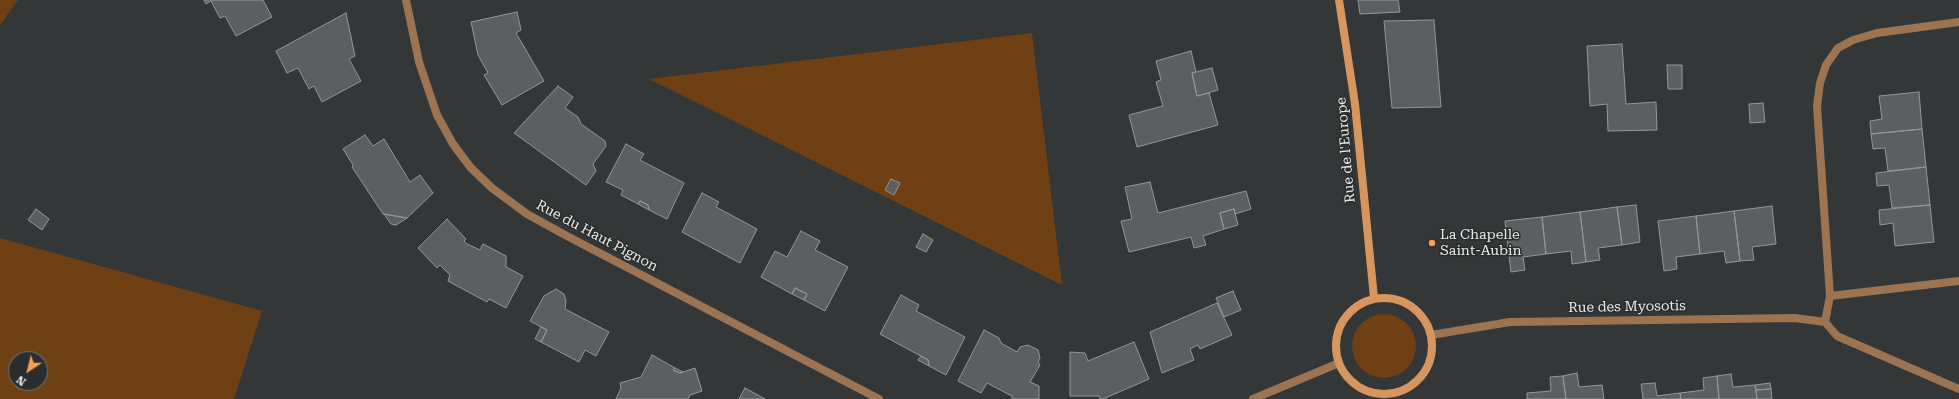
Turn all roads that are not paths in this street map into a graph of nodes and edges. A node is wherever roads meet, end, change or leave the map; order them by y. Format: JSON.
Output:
{"nodes":[{"id":1,"x":406,"y":0,"type":"edge"},
{"id":2,"x":1339,"y":0,"type":"edge"},
{"id":3,"x":1959,"y":22,"type":"edge"},
{"id":4,"x":1959,"y":281,"type":"edge"},
{"id":5,"x":1830,"y":296,"type":"junction"},
{"id":6,"x":1374,"y":298,"type":"junction"},
{"id":7,"x":1825,"y":322,"type":"junction"},
{"id":8,"x":1430,"y":335,"type":"junction"},
{"id":9,"x":1339,"y":363,"type":"junction"},
{"id":10,"x":1959,"y":389,"type":"edge"},
{"id":11,"x":1385,"y":396,"type":"edge"},
{"id":12,"x":879,"y":399,"type":"edge"},
{"id":13,"x":1253,"y":399,"type":"edge"}],
"edges":[{"from":1,"to":12,"type":"street","name":"Rue du Haut Pignon"},
{"from":2,"to":6,"type":"street","name":"Rue de l'Europe"},
{"from":3,"to":5,"type":"street"},
{"from":4,"to":5,"type":"street"},
{"from":5,"to":7,"type":"street"},
{"from":6,"to":8,"type":"street"},
{"from":6,"to":9,"type":"street"},
{"from":7,"to":8,"type":"street","name":"Rue des Myosotis"},
{"from":7,"to":10,"type":"street"},
{"from":8,"to":11,"type":"street"},
{"from":9,"to":11,"type":"street"},
{"from":9,"to":13,"type":"street"}]}
